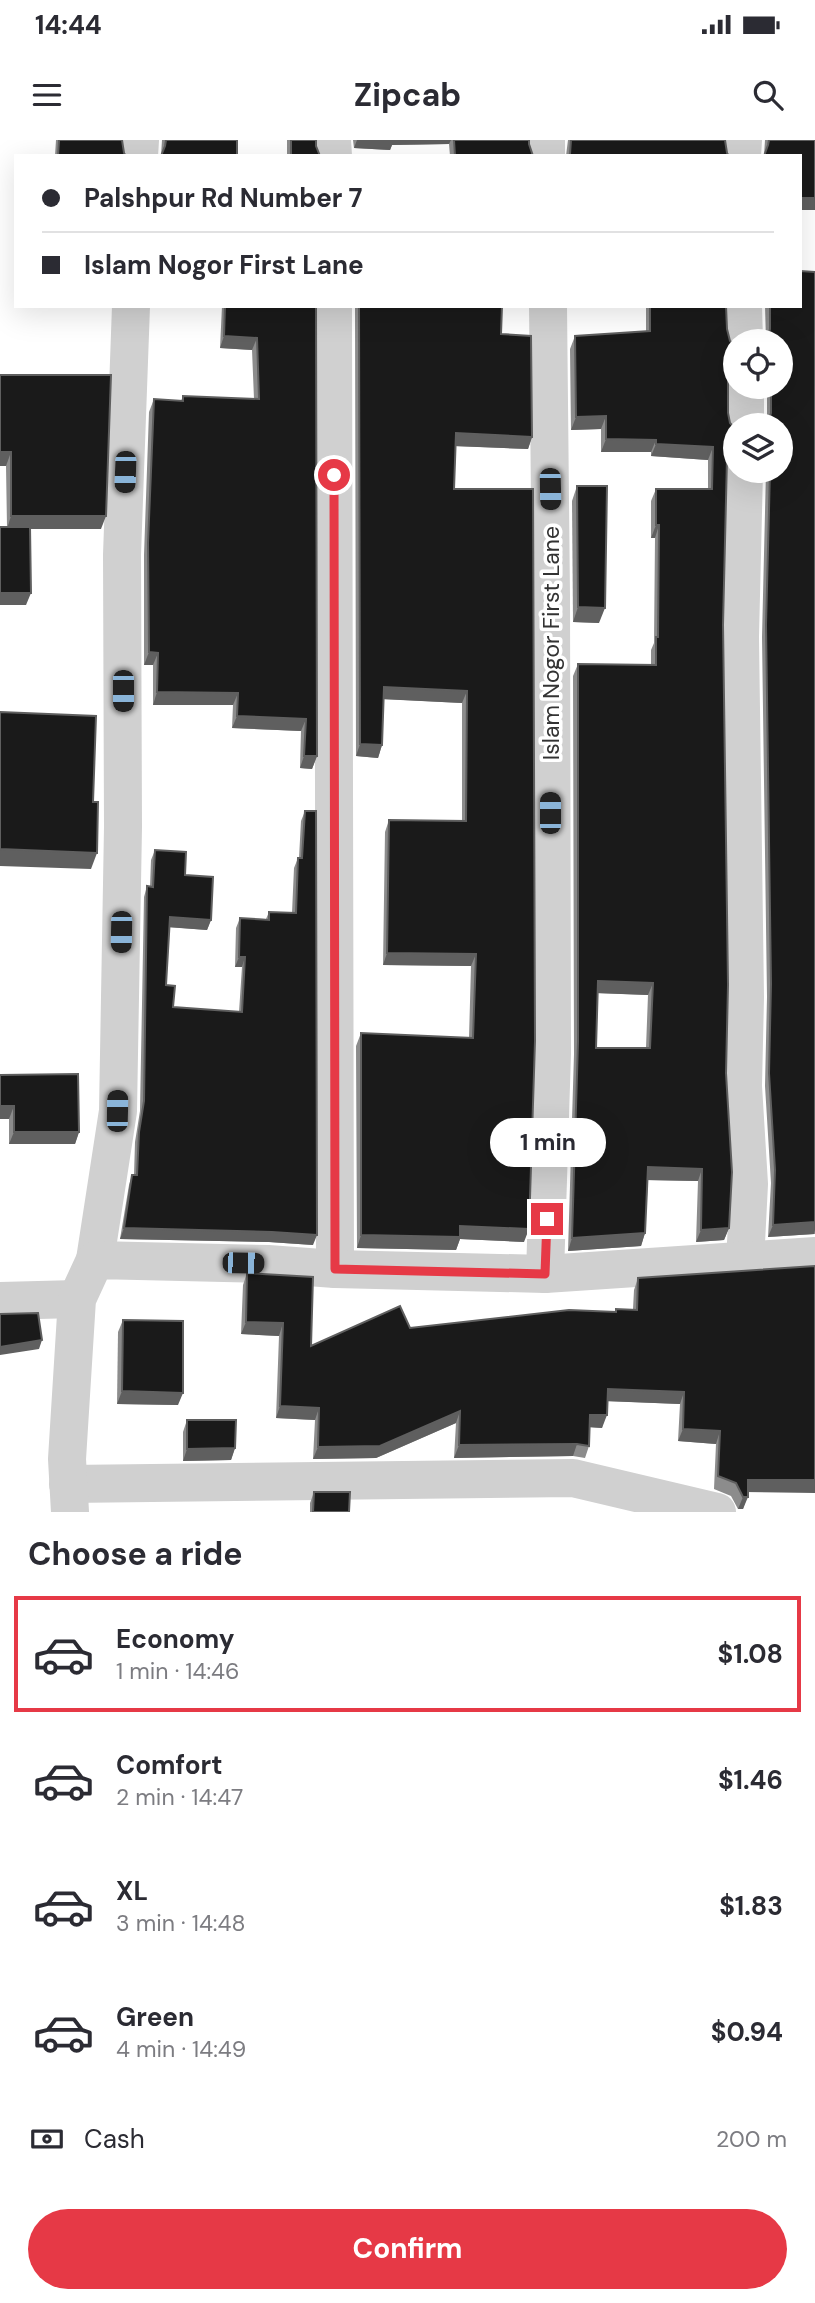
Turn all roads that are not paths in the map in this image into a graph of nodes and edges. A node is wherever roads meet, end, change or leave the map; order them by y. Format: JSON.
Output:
{"nodes":[{"id":1,"x":131,"y":308,"type":"edge"},
{"id":2,"x":333,"y":308,"type":"edge"},
{"id":3,"x":548,"y":308,"type":"edge"},
{"id":4,"x":743,"y":308,"type":"edge"},
{"id":5,"x":744,"y":329,"type":"edge"},
{"id":6,"x":744,"y":483,"type":"edge"},
{"id":7,"x":815,"y":1256,"type":"edge"},
{"id":8,"x":94,"y":1260,"type":"junction"},
{"id":9,"x":745,"y":1262,"type":"junction"},
{"id":10,"x":335,"y":1269,"type":"junction"},
{"id":11,"x":545,"y":1274,"type":"junction"},
{"id":12,"x":77,"y":1299,"type":"junction"},
{"id":13,"x":0,"y":1301,"type":"edge"},
{"id":14,"x":69,"y":1498,"type":"edge"},
{"id":15,"x":718,"y":1512,"type":"edge"}],
"edges":[{"from":1,"to":8,"type":"street"},
{"from":2,"to":10,"type":"street"},
{"from":3,"to":11,"type":"street","name":"Islam Nogor First Lane"},
{"from":4,"to":5,"type":"street"},
{"from":6,"to":9,"type":"street"},
{"from":7,"to":9,"type":"street"},
{"from":8,"to":10,"type":"street"},
{"from":8,"to":12,"type":"street"},
{"from":9,"to":11,"type":"street"},
{"from":10,"to":11,"type":"street"},
{"from":12,"to":13,"type":"street"},
{"from":12,"to":14,"type":"street"},
{"from":14,"to":15,"type":"street"}]}
